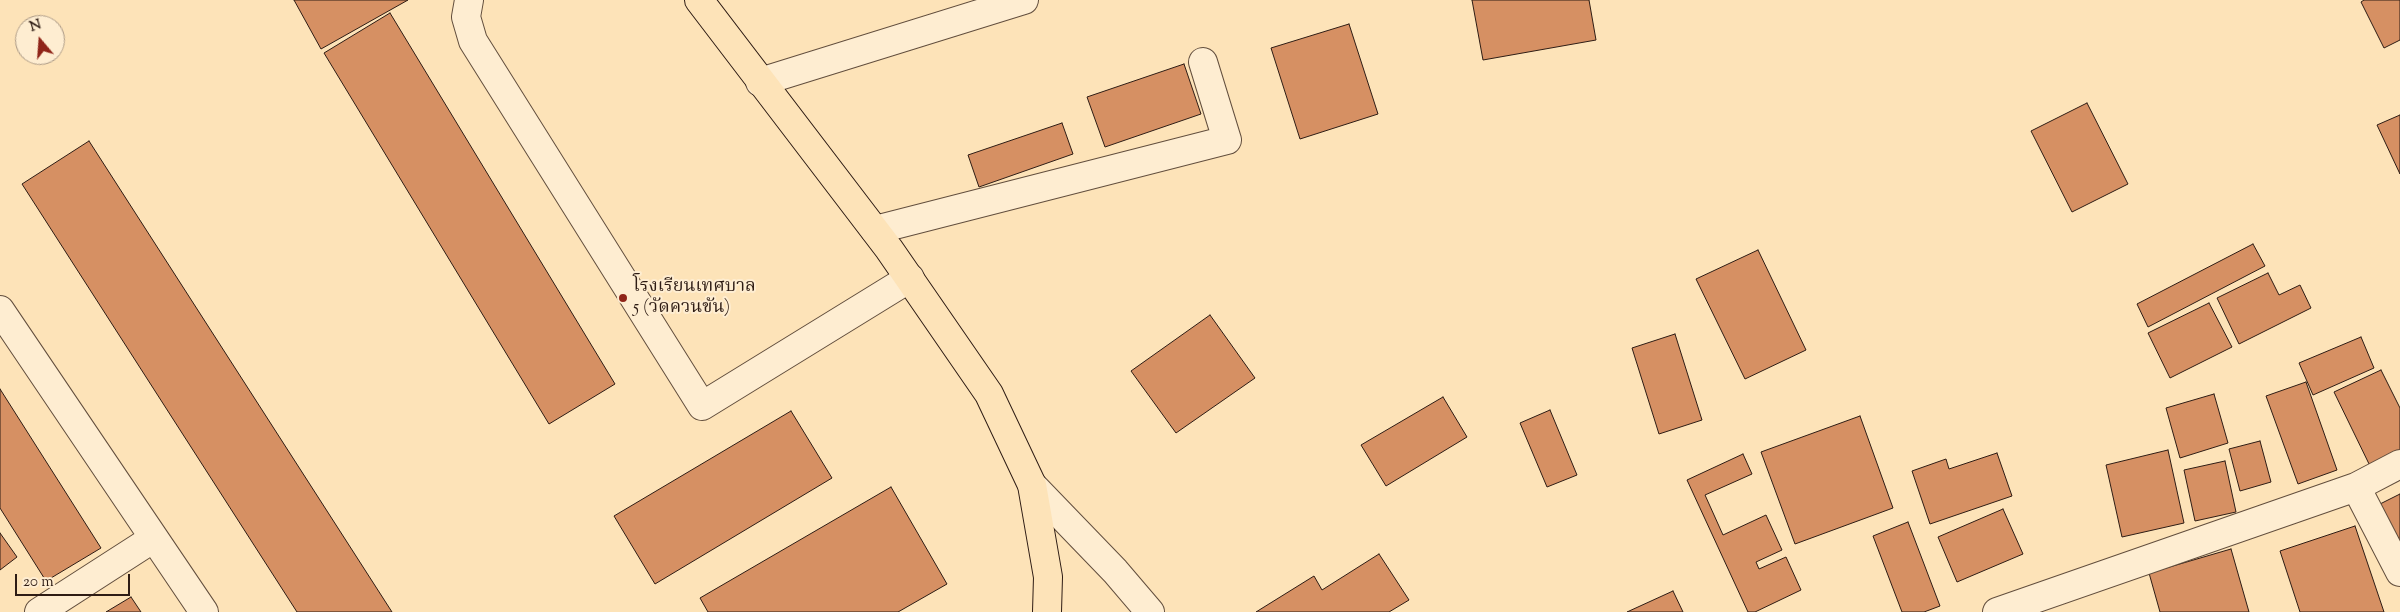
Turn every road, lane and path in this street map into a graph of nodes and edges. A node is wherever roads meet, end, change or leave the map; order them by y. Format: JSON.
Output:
{"nodes":[{"id":1,"x":469,"y":0,"type":"edge"},
{"id":2,"x":699,"y":0,"type":"edge"},
{"id":3,"x":1024,"y":0,"type":"edge"},
{"id":4,"x":1204,"y":62,"type":"dead end"},
{"id":5,"x":760,"y":82,"type":"junction"},
{"id":6,"x":876,"y":230,"type":"junction"},
{"id":7,"x":910,"y":278,"type":"junction"},
{"id":8,"x":0,"y":310,"type":"edge"},
{"id":9,"x":2400,"y":464,"type":"edge"},
{"id":10,"x":1032,"y":485,"type":"junction"},
{"id":11,"x":2356,"y":487,"type":"junction"},
{"id":12,"x":154,"y":538,"type":"junction"},
{"id":13,"x":2400,"y":572,"type":"edge"},
{"id":14,"x":39,"y":612,"type":"edge"},
{"id":15,"x":204,"y":612,"type":"edge"},
{"id":16,"x":1047,"y":612,"type":"edge"},
{"id":17,"x":1150,"y":612,"type":"edge"},
{"id":18,"x":1997,"y":612,"type":"edge"}],
"edges":[{"from":1,"to":7,"type":"street"},
{"from":2,"to":5,"type":"main road"},
{"from":3,"to":5,"type":"street"},
{"from":4,"to":6,"type":"street"},
{"from":5,"to":6,"type":"main road"},
{"from":6,"to":7,"type":"main road"},
{"from":7,"to":10,"type":"main road"},
{"from":8,"to":12,"type":"street"},
{"from":9,"to":11,"type":"street"},
{"from":10,"to":16,"type":"main road"},
{"from":10,"to":17,"type":"street"},
{"from":11,"to":13,"type":"street"},
{"from":11,"to":18,"type":"street"},
{"from":12,"to":14,"type":"street"},
{"from":12,"to":15,"type":"street"}]}
